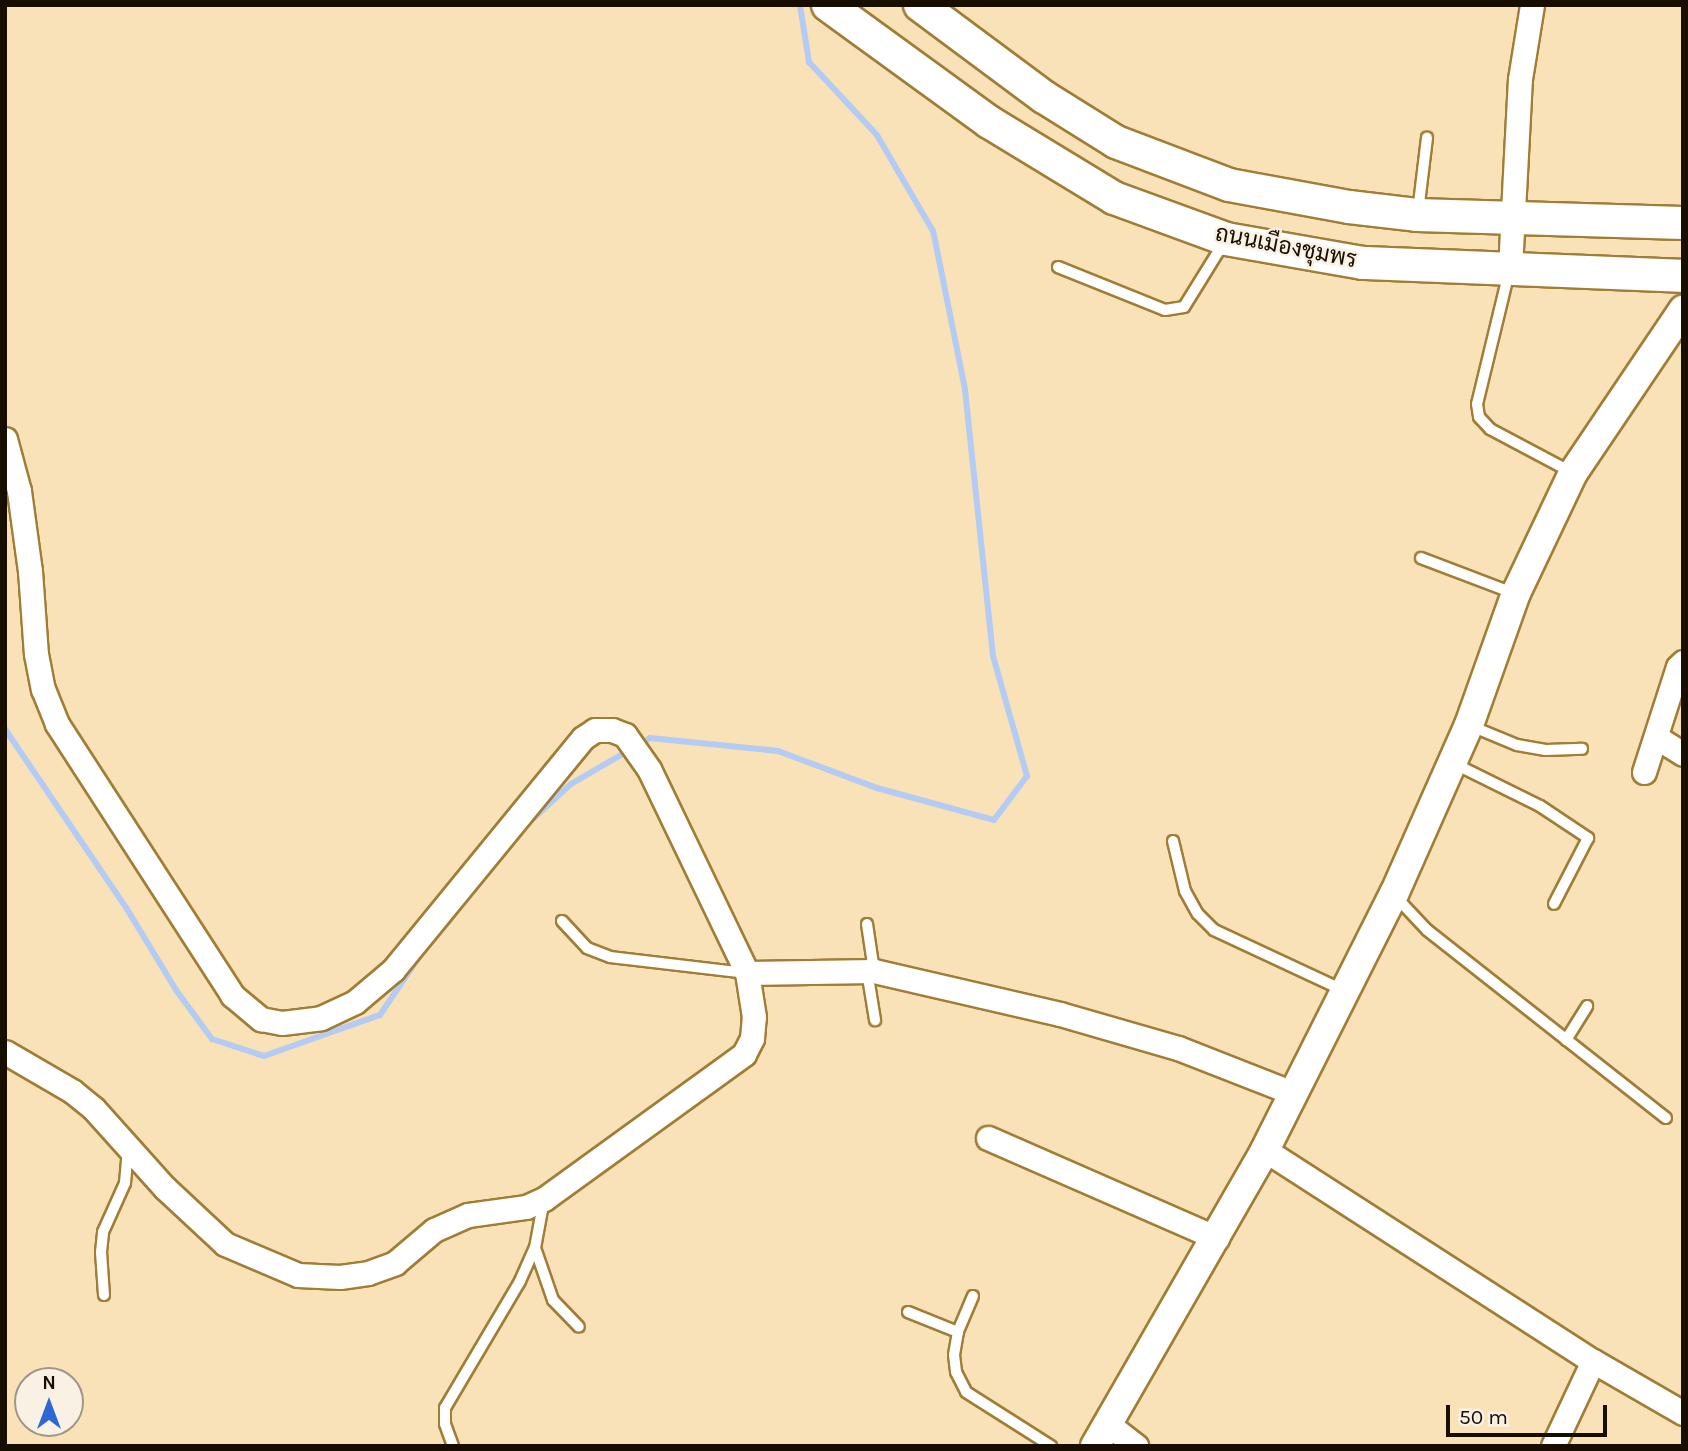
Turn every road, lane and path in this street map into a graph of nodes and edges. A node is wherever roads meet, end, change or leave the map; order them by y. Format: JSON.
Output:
{"nodes":[{"id":1,"x":920,"y":5,"type":"edge"},
{"id":2,"x":1532,"y":5,"type":"edge"},
{"id":3,"x":832,"y":8,"type":"edge"},
{"id":4,"x":1427,"y":138,"type":"dead end"},
{"id":5,"x":1417,"y":215,"type":"junction"},
{"id":6,"x":1512,"y":216,"type":"junction"},
{"id":7,"x":1683,"y":223,"type":"edge"},
{"id":8,"x":1226,"y":239,"type":"junction"},
{"id":9,"x":1058,"y":267,"type":"dead end"},
{"id":10,"x":1510,"y":269,"type":"junction"},
{"id":11,"x":1683,"y":276,"type":"edge"},
{"id":12,"x":1683,"y":310,"type":"edge"},
{"id":13,"x":5,"y":439,"type":"edge"},
{"id":14,"x":1573,"y":473,"type":"junction"},
{"id":15,"x":1421,"y":558,"type":"dead end"},
{"id":16,"x":1516,"y":593,"type":"junction"},
{"id":17,"x":1683,"y":662,"type":"edge"},
{"id":18,"x":1469,"y":725,"type":"junction"},
{"id":19,"x":1656,"y":737,"type":"junction"},
{"id":20,"x":1582,"y":749,"type":"dead end"},
{"id":21,"x":1683,"y":754,"type":"edge"},
{"id":22,"x":1451,"y":761,"type":"junction"},
{"id":23,"x":1644,"y":772,"type":"dead end"},
{"id":24,"x":1173,"y":841,"type":"dead end"},
{"id":25,"x":1394,"y":894,"type":"junction"},
{"id":26,"x":1554,"y":904,"type":"dead end"},
{"id":27,"x":562,"y":920,"type":"dead end"},
{"id":28,"x":867,"y":925,"type":"dead end"},
{"id":29,"x":870,"y":971,"type":"junction"},
{"id":30,"x":747,"y":973,"type":"junction"},
{"id":31,"x":1345,"y":991,"type":"junction"},
{"id":32,"x":1587,"y":1006,"type":"dead end"},
{"id":33,"x":874,"y":1020,"type":"dead end"},
{"id":34,"x":1566,"y":1040,"type":"junction"},
{"id":35,"x":5,"y":1052,"type":"edge"},
{"id":36,"x":1293,"y":1093,"type":"junction"},
{"id":37,"x":1666,"y":1118,"type":"dead end"},
{"id":38,"x":988,"y":1138,"type":"dead end"},
{"id":39,"x":129,"y":1145,"type":"junction"},
{"id":40,"x":1265,"y":1150,"type":"junction"},
{"id":41,"x":544,"y":1199,"type":"junction"},
{"id":42,"x":1217,"y":1238,"type":"junction"},
{"id":43,"x":535,"y":1248,"type":"junction"},
{"id":44,"x":104,"y":1295,"type":"dead end"},
{"id":45,"x":972,"y":1296,"type":"dead end"},
{"id":46,"x":908,"y":1312,"type":"dead end"},
{"id":47,"x":579,"y":1327,"type":"dead end"},
{"id":48,"x":958,"y":1332,"type":"junction"},
{"id":49,"x":1593,"y":1361,"type":"junction"},
{"id":50,"x":1683,"y":1413,"type":"edge"},
{"id":51,"x":1101,"y":1435,"type":"edge"},
{"id":52,"x":453,"y":1446,"type":"edge"},
{"id":53,"x":1051,"y":1446,"type":"edge"},
{"id":54,"x":1136,"y":1446,"type":"edge"},
{"id":55,"x":1553,"y":1446,"type":"edge"}],
"edges":[{"from":1,"to":5,"type":"main road"},
{"from":2,"to":6,"type":"street"},
{"from":3,"to":8,"type":"main road","name":"ถนนเมืองชุมพร"},
{"from":4,"to":5,"type":"lane"},
{"from":5,"to":6,"type":"main road"},
{"from":6,"to":7,"type":"main road"},
{"from":6,"to":10,"type":"street"},
{"from":8,"to":9,"type":"lane"},
{"from":8,"to":10,"type":"main road","name":"ถนนเมืองชุมพร"},
{"from":10,"to":11,"type":"main road","name":"ถนนเมืองชุมพร"},
{"from":10,"to":14,"type":"lane"},
{"from":12,"to":14,"type":"street"},
{"from":13,"to":30,"type":"street"},
{"from":14,"to":16,"type":"street"},
{"from":15,"to":16,"type":"lane"},
{"from":16,"to":18,"type":"street"},
{"from":17,"to":19,"type":"street"},
{"from":18,"to":20,"type":"lane"},
{"from":18,"to":22,"type":"street"},
{"from":19,"to":21,"type":"street"},
{"from":19,"to":23,"type":"street"},
{"from":22,"to":25,"type":"street"},
{"from":22,"to":26,"type":"lane"},
{"from":24,"to":31,"type":"lane"},
{"from":25,"to":31,"type":"street"},
{"from":25,"to":34,"type":"lane"},
{"from":27,"to":30,"type":"lane"},
{"from":28,"to":29,"type":"lane"},
{"from":29,"to":30,"type":"street"},
{"from":29,"to":33,"type":"lane"},
{"from":29,"to":36,"type":"street"},
{"from":30,"to":41,"type":"street"},
{"from":31,"to":36,"type":"street"},
{"from":32,"to":34,"type":"lane"},
{"from":34,"to":37,"type":"lane"},
{"from":35,"to":39,"type":"street"},
{"from":36,"to":40,"type":"street"},
{"from":38,"to":42,"type":"street"},
{"from":39,"to":41,"type":"street"},
{"from":39,"to":44,"type":"lane"},
{"from":40,"to":42,"type":"street"},
{"from":40,"to":49,"type":"street"},
{"from":41,"to":43,"type":"lane"},
{"from":42,"to":51,"type":"street"},
{"from":43,"to":47,"type":"lane"},
{"from":43,"to":52,"type":"lane"},
{"from":45,"to":48,"type":"lane"},
{"from":46,"to":48,"type":"lane"},
{"from":48,"to":53,"type":"lane"},
{"from":49,"to":50,"type":"street"},
{"from":49,"to":55,"type":"street"},
{"from":51,"to":54,"type":"street"}]}
